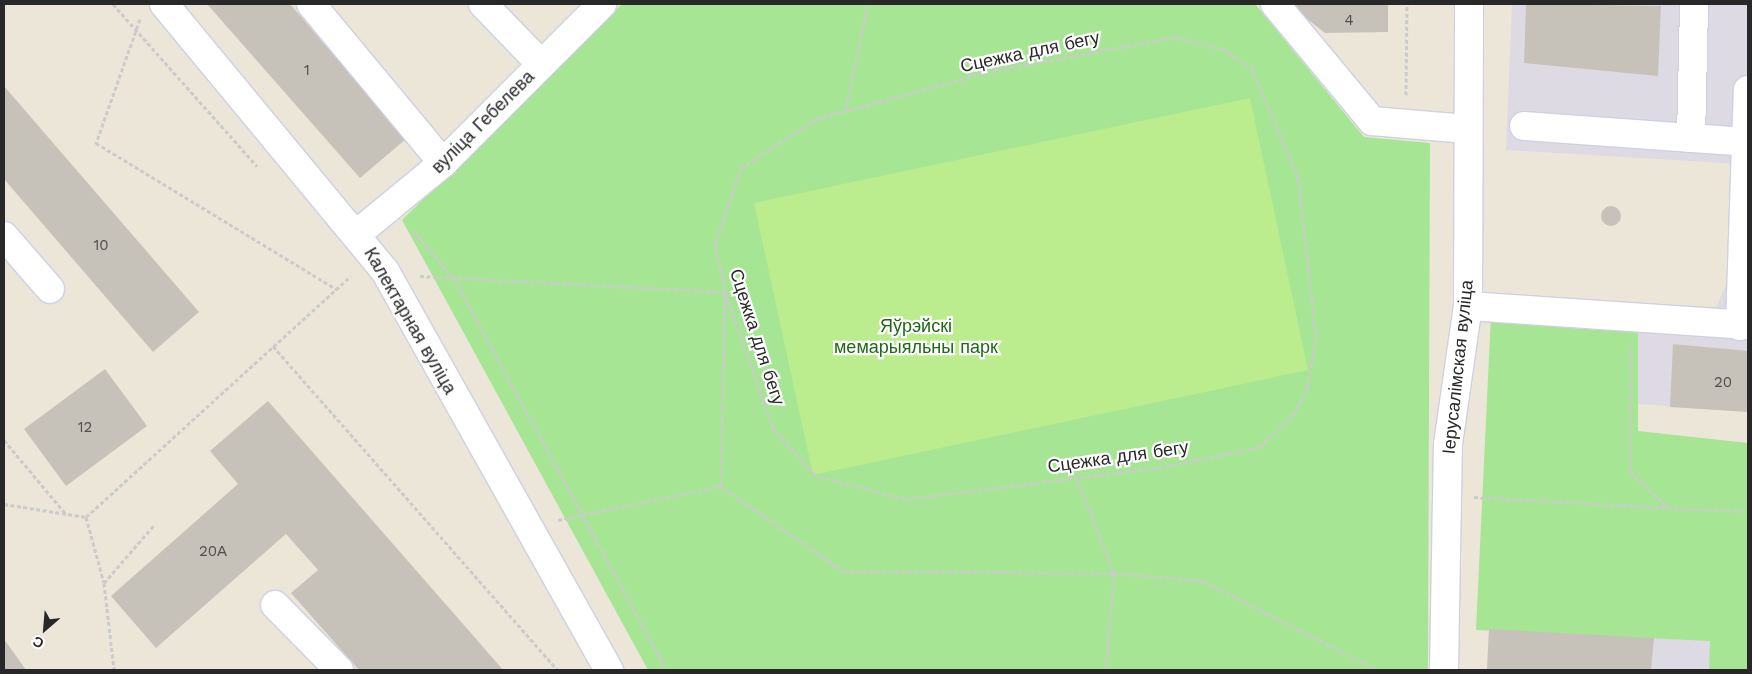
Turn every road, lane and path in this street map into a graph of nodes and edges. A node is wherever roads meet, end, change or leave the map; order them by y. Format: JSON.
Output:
{"nodes":[{"id":1,"x":113,"y":4,"type":"edge"},
{"id":2,"x":164,"y":4,"type":"edge"},
{"id":3,"x":311,"y":4,"type":"edge"},
{"id":4,"x":483,"y":4,"type":"edge"},
{"id":5,"x":602,"y":4,"type":"edge"},
{"id":6,"x":868,"y":4,"type":"edge"},
{"id":7,"x":1275,"y":4,"type":"edge"},
{"id":8,"x":1407,"y":4,"type":"edge"},
{"id":9,"x":1469,"y":4,"type":"edge"},
{"id":10,"x":1694,"y":4,"type":"edge"},
{"id":11,"x":135,"y":28,"type":"junction"},
{"id":12,"x":541,"y":64,"type":"junction"},
{"id":13,"x":1748,"y":90,"type":"edge"},
{"id":14,"x":845,"y":112,"type":"junction"},
{"id":15,"x":1406,"y":123,"type":"junction"},
{"id":16,"x":1524,"y":126,"type":"dead end"},
{"id":17,"x":1467,"y":129,"type":"junction"},
{"id":18,"x":1691,"y":138,"type":"junction"},
{"id":19,"x":1745,"y":142,"type":"junction"},
{"id":20,"x":443,"y":163,"type":"junction"},
{"id":21,"x":261,"y":170,"type":"dead end"},
{"id":22,"x":414,"y":231,"type":"dead end"},
{"id":23,"x":358,"y":234,"type":"junction"},
{"id":24,"x":4,"y":236,"type":"edge"},
{"id":25,"x":346,"y":267,"type":"dead end"},
{"id":26,"x":386,"y":271,"type":"junction"},
{"id":27,"x":455,"y":280,"type":"junction"},
{"id":28,"x":50,"y":289,"type":"dead end"},
{"id":29,"x":336,"y":289,"type":"junction"},
{"id":30,"x":725,"y":292,"type":"junction"},
{"id":31,"x":1468,"y":306,"type":"junction"},
{"id":32,"x":1630,"y":319,"type":"junction"},
{"id":33,"x":1744,"y":325,"type":"edge"},
{"id":34,"x":273,"y":346,"type":"junction"},
{"id":35,"x":4,"y":440,"type":"edge"},
{"id":36,"x":1077,"y":478,"type":"junction"},
{"id":37,"x":721,"y":486,"type":"junction"},
{"id":38,"x":1447,"y":496,"type":"junction"},
{"id":39,"x":4,"y":504,"type":"edge"},
{"id":40,"x":1668,"y":508,"type":"junction"},
{"id":41,"x":1748,"y":511,"type":"edge"},
{"id":42,"x":65,"y":514,"type":"junction"},
{"id":43,"x":583,"y":515,"type":"junction"},
{"id":44,"x":86,"y":517,"type":"junction"},
{"id":45,"x":154,"y":525,"type":"dead end"},
{"id":46,"x":525,"y":526,"type":"junction"},
{"id":47,"x":1114,"y":573,"type":"junction"},
{"id":48,"x":104,"y":583,"type":"junction"},
{"id":49,"x":275,"y":605,"type":"dead end"},
{"id":50,"x":114,"y":670,"type":"edge"},
{"id":51,"x":339,"y":670,"type":"edge"},
{"id":52,"x":558,"y":670,"type":"edge"},
{"id":53,"x":609,"y":670,"type":"edge"},
{"id":54,"x":667,"y":670,"type":"edge"},
{"id":55,"x":1106,"y":670,"type":"edge"},
{"id":56,"x":1378,"y":670,"type":"edge"},
{"id":57,"x":1444,"y":670,"type":"edge"}],
"edges":[{"from":1,"to":11,"type":"path"},
{"from":2,"to":23,"type":"street","name":"Калектарная вуліца"},
{"from":3,"to":20,"type":"street"},
{"from":4,"to":12,"type":"street"},
{"from":5,"to":12,"type":"street","name":"вуліца Гебелева"},
{"from":6,"to":14,"type":"path"},
{"from":7,"to":15,"type":"street"},
{"from":8,"to":15,"type":"path"},
{"from":9,"to":17,"type":"street","name":"Іерусалімская вуліца"},
{"from":10,"to":18,"type":"street"},
{"from":11,"to":21,"type":"path"},
{"from":11,"to":29,"type":"path"},
{"from":12,"to":20,"type":"street","name":"вуліца Гебелева"},
{"from":13,"to":19,"type":"street"},
{"from":14,"to":30,"type":"path","name":"Сцежка для бегу"},
{"from":14,"to":36,"type":"path","name":"Сцежка для бегу"},
{"from":15,"to":17,"type":"street"},
{"from":16,"to":18,"type":"street"},
{"from":17,"to":31,"type":"street","name":"Іерусалімская вуліца"},
{"from":18,"to":19,"type":"street"},
{"from":19,"to":33,"type":"street"},
{"from":20,"to":23,"type":"street","name":"вуліца Гебелева"},
{"from":22,"to":27,"type":"path"},
{"from":23,"to":26,"type":"street","name":"Калектарная вуліца"},
{"from":24,"to":28,"type":"street"},
{"from":25,"to":29,"type":"path"},
{"from":26,"to":27,"type":"path"},
{"from":26,"to":46,"type":"street","name":"Калектарная вуліца"},
{"from":27,"to":30,"type":"path"},
{"from":27,"to":43,"type":"path"},
{"from":29,"to":34,"type":"path"},
{"from":30,"to":36,"type":"path","name":"Сцежка для бегу"},
{"from":30,"to":37,"type":"path"},
{"from":31,"to":32,"type":"street"},
{"from":31,"to":38,"type":"street","name":"Іерусалімская вуліца"},
{"from":32,"to":33,"type":"street"},
{"from":32,"to":40,"type":"path"},
{"from":34,"to":44,"type":"path"},
{"from":34,"to":52,"type":"path"},
{"from":35,"to":42,"type":"path"},
{"from":36,"to":47,"type":"path"},
{"from":37,"to":43,"type":"path"},
{"from":37,"to":47,"type":"path"},
{"from":38,"to":40,"type":"path"},
{"from":38,"to":57,"type":"street","name":"Іерусалімская вуліца"},
{"from":39,"to":42,"type":"path"},
{"from":40,"to":41,"type":"path"},
{"from":42,"to":44,"type":"path"},
{"from":43,"to":46,"type":"path"},
{"from":43,"to":54,"type":"path"},
{"from":44,"to":48,"type":"path"},
{"from":45,"to":48,"type":"path"},
{"from":46,"to":53,"type":"street","name":"Калектарная вуліца"},
{"from":47,"to":55,"type":"path"},
{"from":47,"to":56,"type":"path"},
{"from":48,"to":50,"type":"path"},
{"from":49,"to":51,"type":"street"}]}
